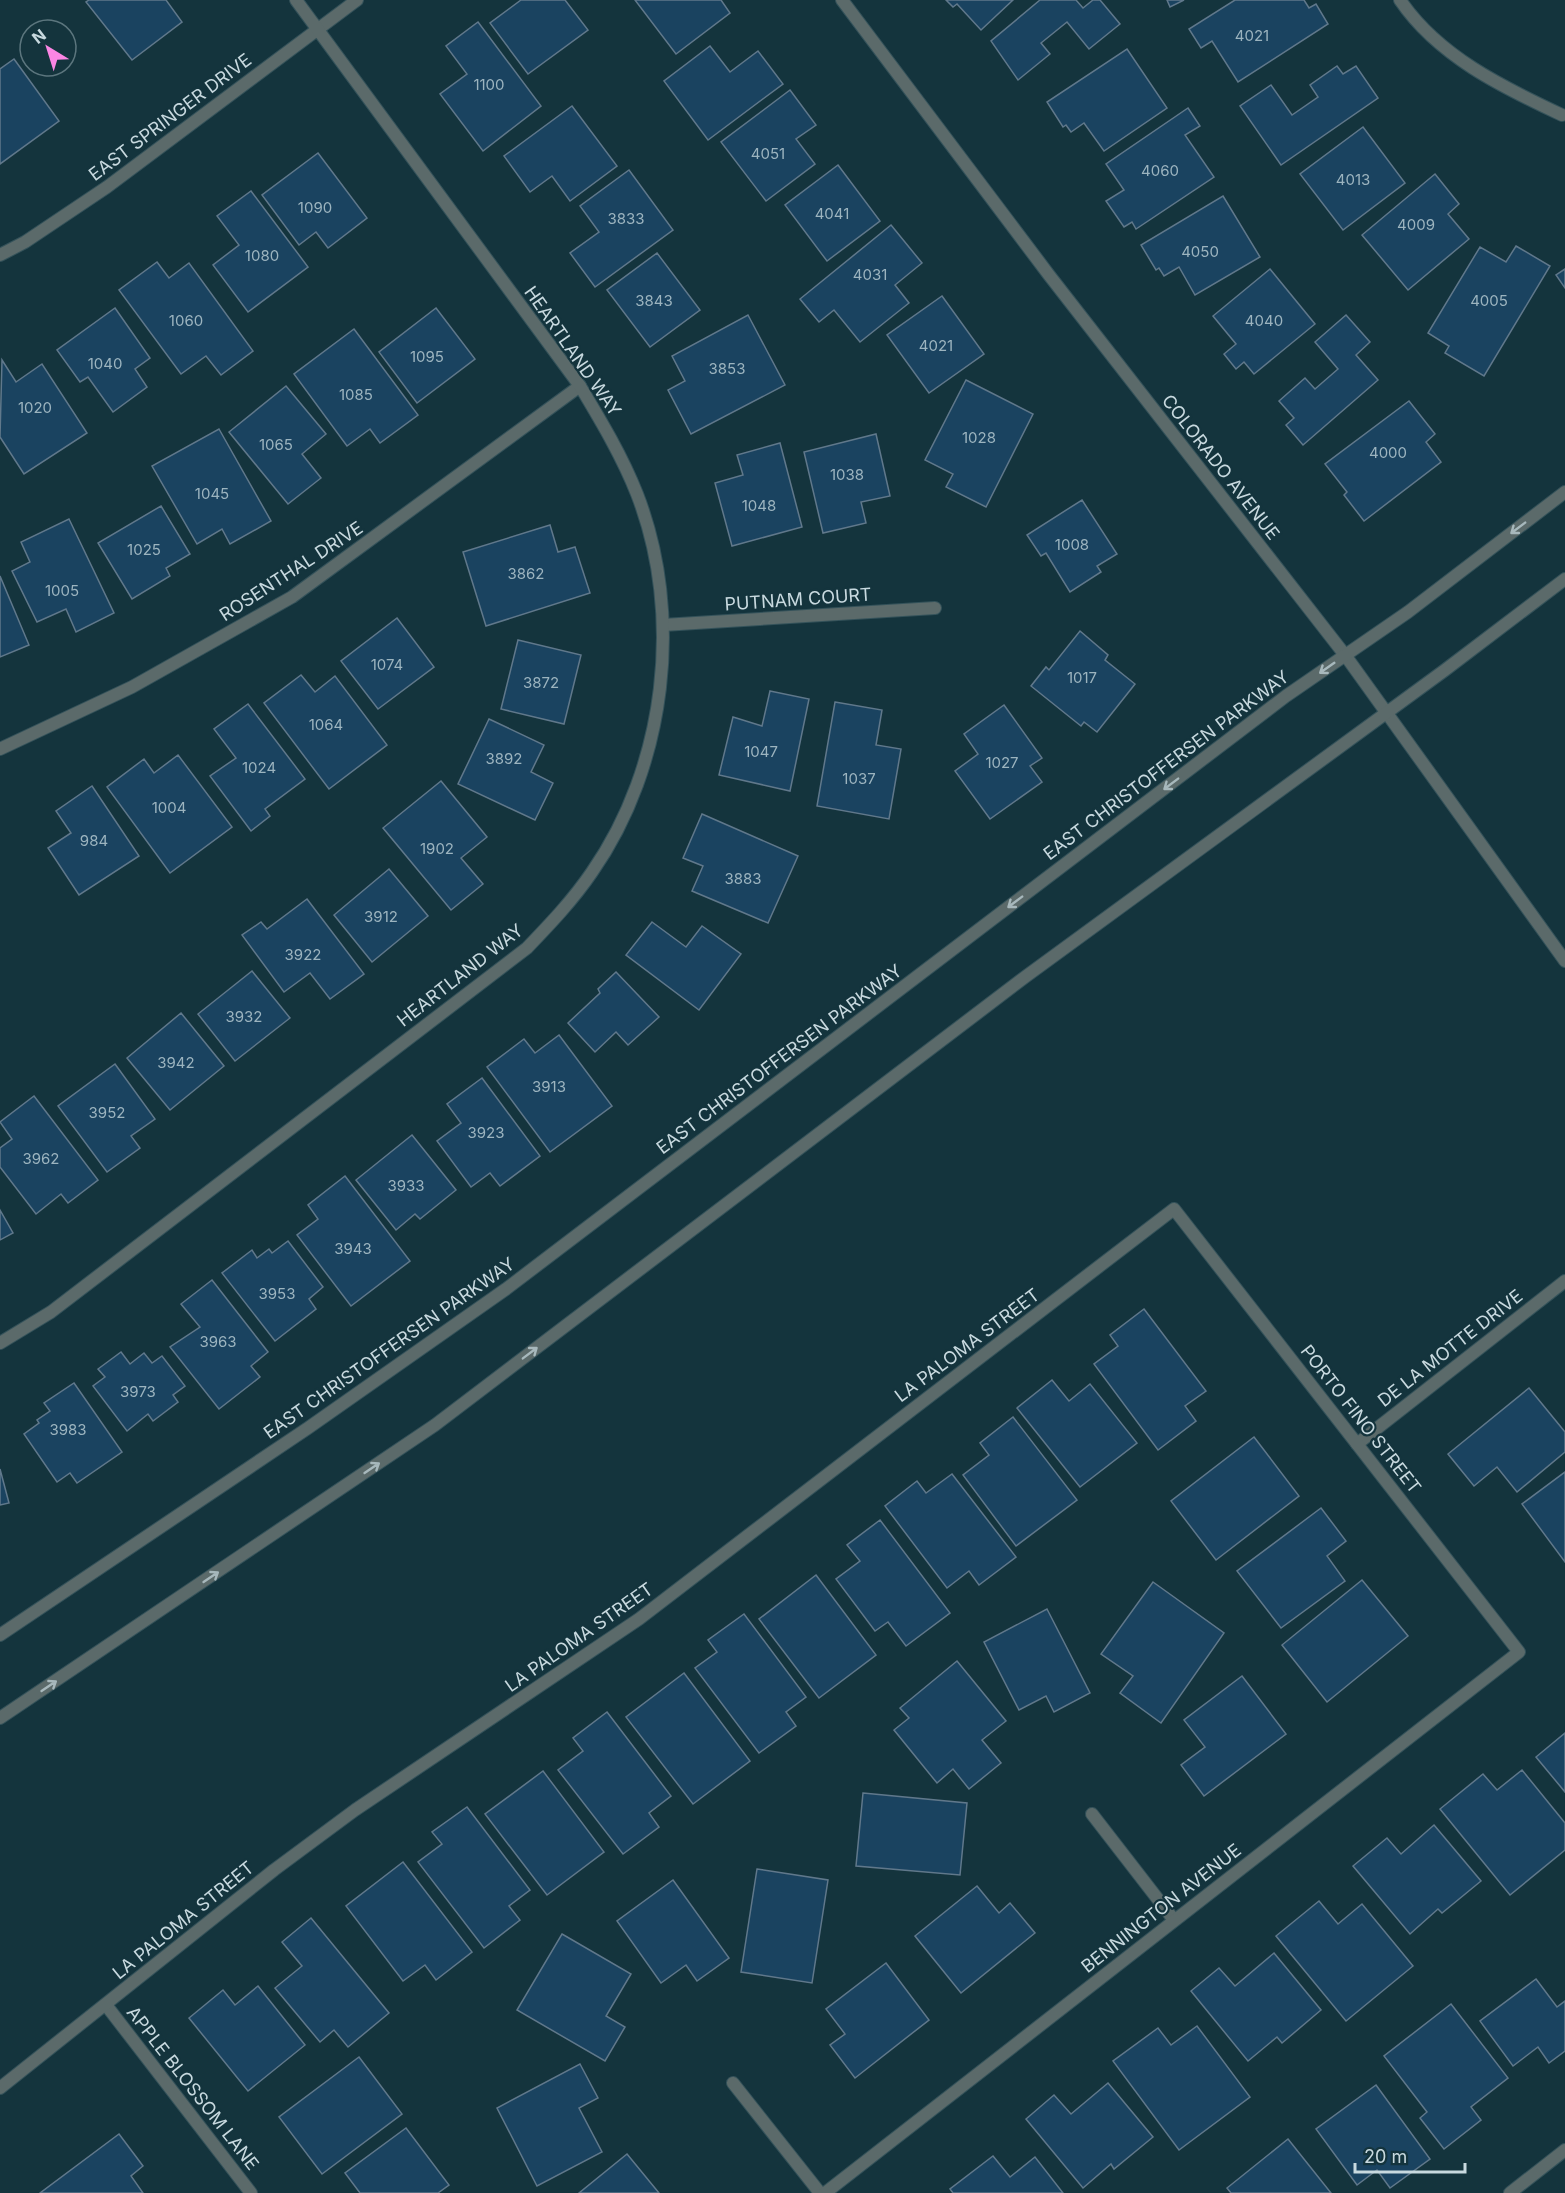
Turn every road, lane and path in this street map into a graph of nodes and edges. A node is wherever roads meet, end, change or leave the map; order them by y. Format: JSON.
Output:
{"nodes":[{"id":1,"x":296,"y":0,"type":"edge"},
{"id":2,"x":357,"y":0,"type":"edge"},
{"id":3,"x":842,"y":0,"type":"edge"},
{"id":4,"x":1400,"y":0,"type":"edge"},
{"id":5,"x":318,"y":29,"type":"junction"},
{"id":6,"x":1562,"y":115,"type":"dead end"},
{"id":7,"x":0,"y":255,"type":"edge"},
{"id":8,"x":580,"y":386,"type":"junction"},
{"id":9,"x":1565,"y":492,"type":"edge"},
{"id":10,"x":1565,"y":579,"type":"edge"},
{"id":11,"x":935,"y":608,"type":"dead end"},
{"id":12,"x":663,"y":625,"type":"junction"},
{"id":13,"x":1345,"y":655,"type":"junction"},
{"id":14,"x":1387,"y":712,"type":"junction"},
{"id":15,"x":0,"y":749,"type":"edge"},
{"id":16,"x":1565,"y":961,"type":"edge"},
{"id":17,"x":1174,"y":1209,"type":"joint"},
{"id":18,"x":1565,"y":1281,"type":"edge"},
{"id":19,"x":0,"y":1343,"type":"edge"},
{"id":20,"x":1357,"y":1444,"type":"junction"},
{"id":21,"x":0,"y":1635,"type":"edge"},
{"id":22,"x":1519,"y":1652,"type":"joint"},
{"id":23,"x":0,"y":1718,"type":"edge"},
{"id":24,"x":1092,"y":1814,"type":"dead end"},
{"id":25,"x":1174,"y":1920,"type":"junction"},
{"id":26,"x":106,"y":2005,"type":"junction"},
{"id":27,"x":734,"y":2083,"type":"dead end"},
{"id":28,"x":0,"y":2088,"type":"edge"},
{"id":29,"x":1565,"y":2150,"type":"edge"},
{"id":30,"x":251,"y":2193,"type":"edge"},
{"id":31,"x":820,"y":2193,"type":"edge"},
{"id":32,"x":825,"y":2193,"type":"edge"},
{"id":33,"x":1510,"y":2193,"type":"edge"}],
"edges":[{"from":1,"to":5,"type":"street","name":"HEARTLAND WAY"},
{"from":2,"to":5,"type":"street","name":"EAST SPRINGER DRIVE"},
{"from":3,"to":13,"type":"street","name":"COLORADO AVENUE"},
{"from":4,"to":6,"type":"street"},
{"from":5,"to":7,"type":"street","name":"EAST SPRINGER DRIVE"},
{"from":5,"to":8,"type":"street","name":"HEARTLAND WAY"},
{"from":8,"to":12,"type":"street","name":"HEARTLAND WAY"},
{"from":8,"to":15,"type":"street","name":"ROSENTHAL DRIVE"},
{"from":9,"to":13,"type":"street","name":"EAST CHRISTOFFERSEN PARKWAY","one_way":true},
{"from":10,"to":14,"type":"street"},
{"from":11,"to":12,"type":"street","name":"PUTNAM COURT"},
{"from":12,"to":19,"type":"street","name":"HEARTLAND WAY"},
{"from":13,"to":14,"type":"street","name":"COLORADO AVENUE"},
{"from":13,"to":21,"type":"street","name":"EAST CHRISTOFFERSEN PARKWAY","one_way":true},
{"from":14,"to":16,"type":"street","name":"COLORADO AVENUE"},
{"from":23,"to":14,"type":"street","one_way":true},
{"from":17,"to":20,"type":"street","name":"PORTO FINO STREET"},
{"from":17,"to":26,"type":"street","name":"LA PALOMA STREET"},
{"from":18,"to":20,"type":"street","name":"DE LA MOTTE DRIVE"},
{"from":20,"to":22,"type":"street","name":"PORTO FINO STREET"},
{"from":22,"to":25,"type":"street","name":"BENNINGTON AVENUE"},
{"from":24,"to":25,"type":"street"},
{"from":25,"to":32,"type":"street","name":"BENNINGTON AVENUE"},
{"from":26,"to":28,"type":"street","name":"LA PALOMA STREET"},
{"from":26,"to":30,"type":"street","name":"APPLE BLOSSOM LANE"},
{"from":27,"to":31,"type":"street"},
{"from":29,"to":33,"type":"street"}]}
